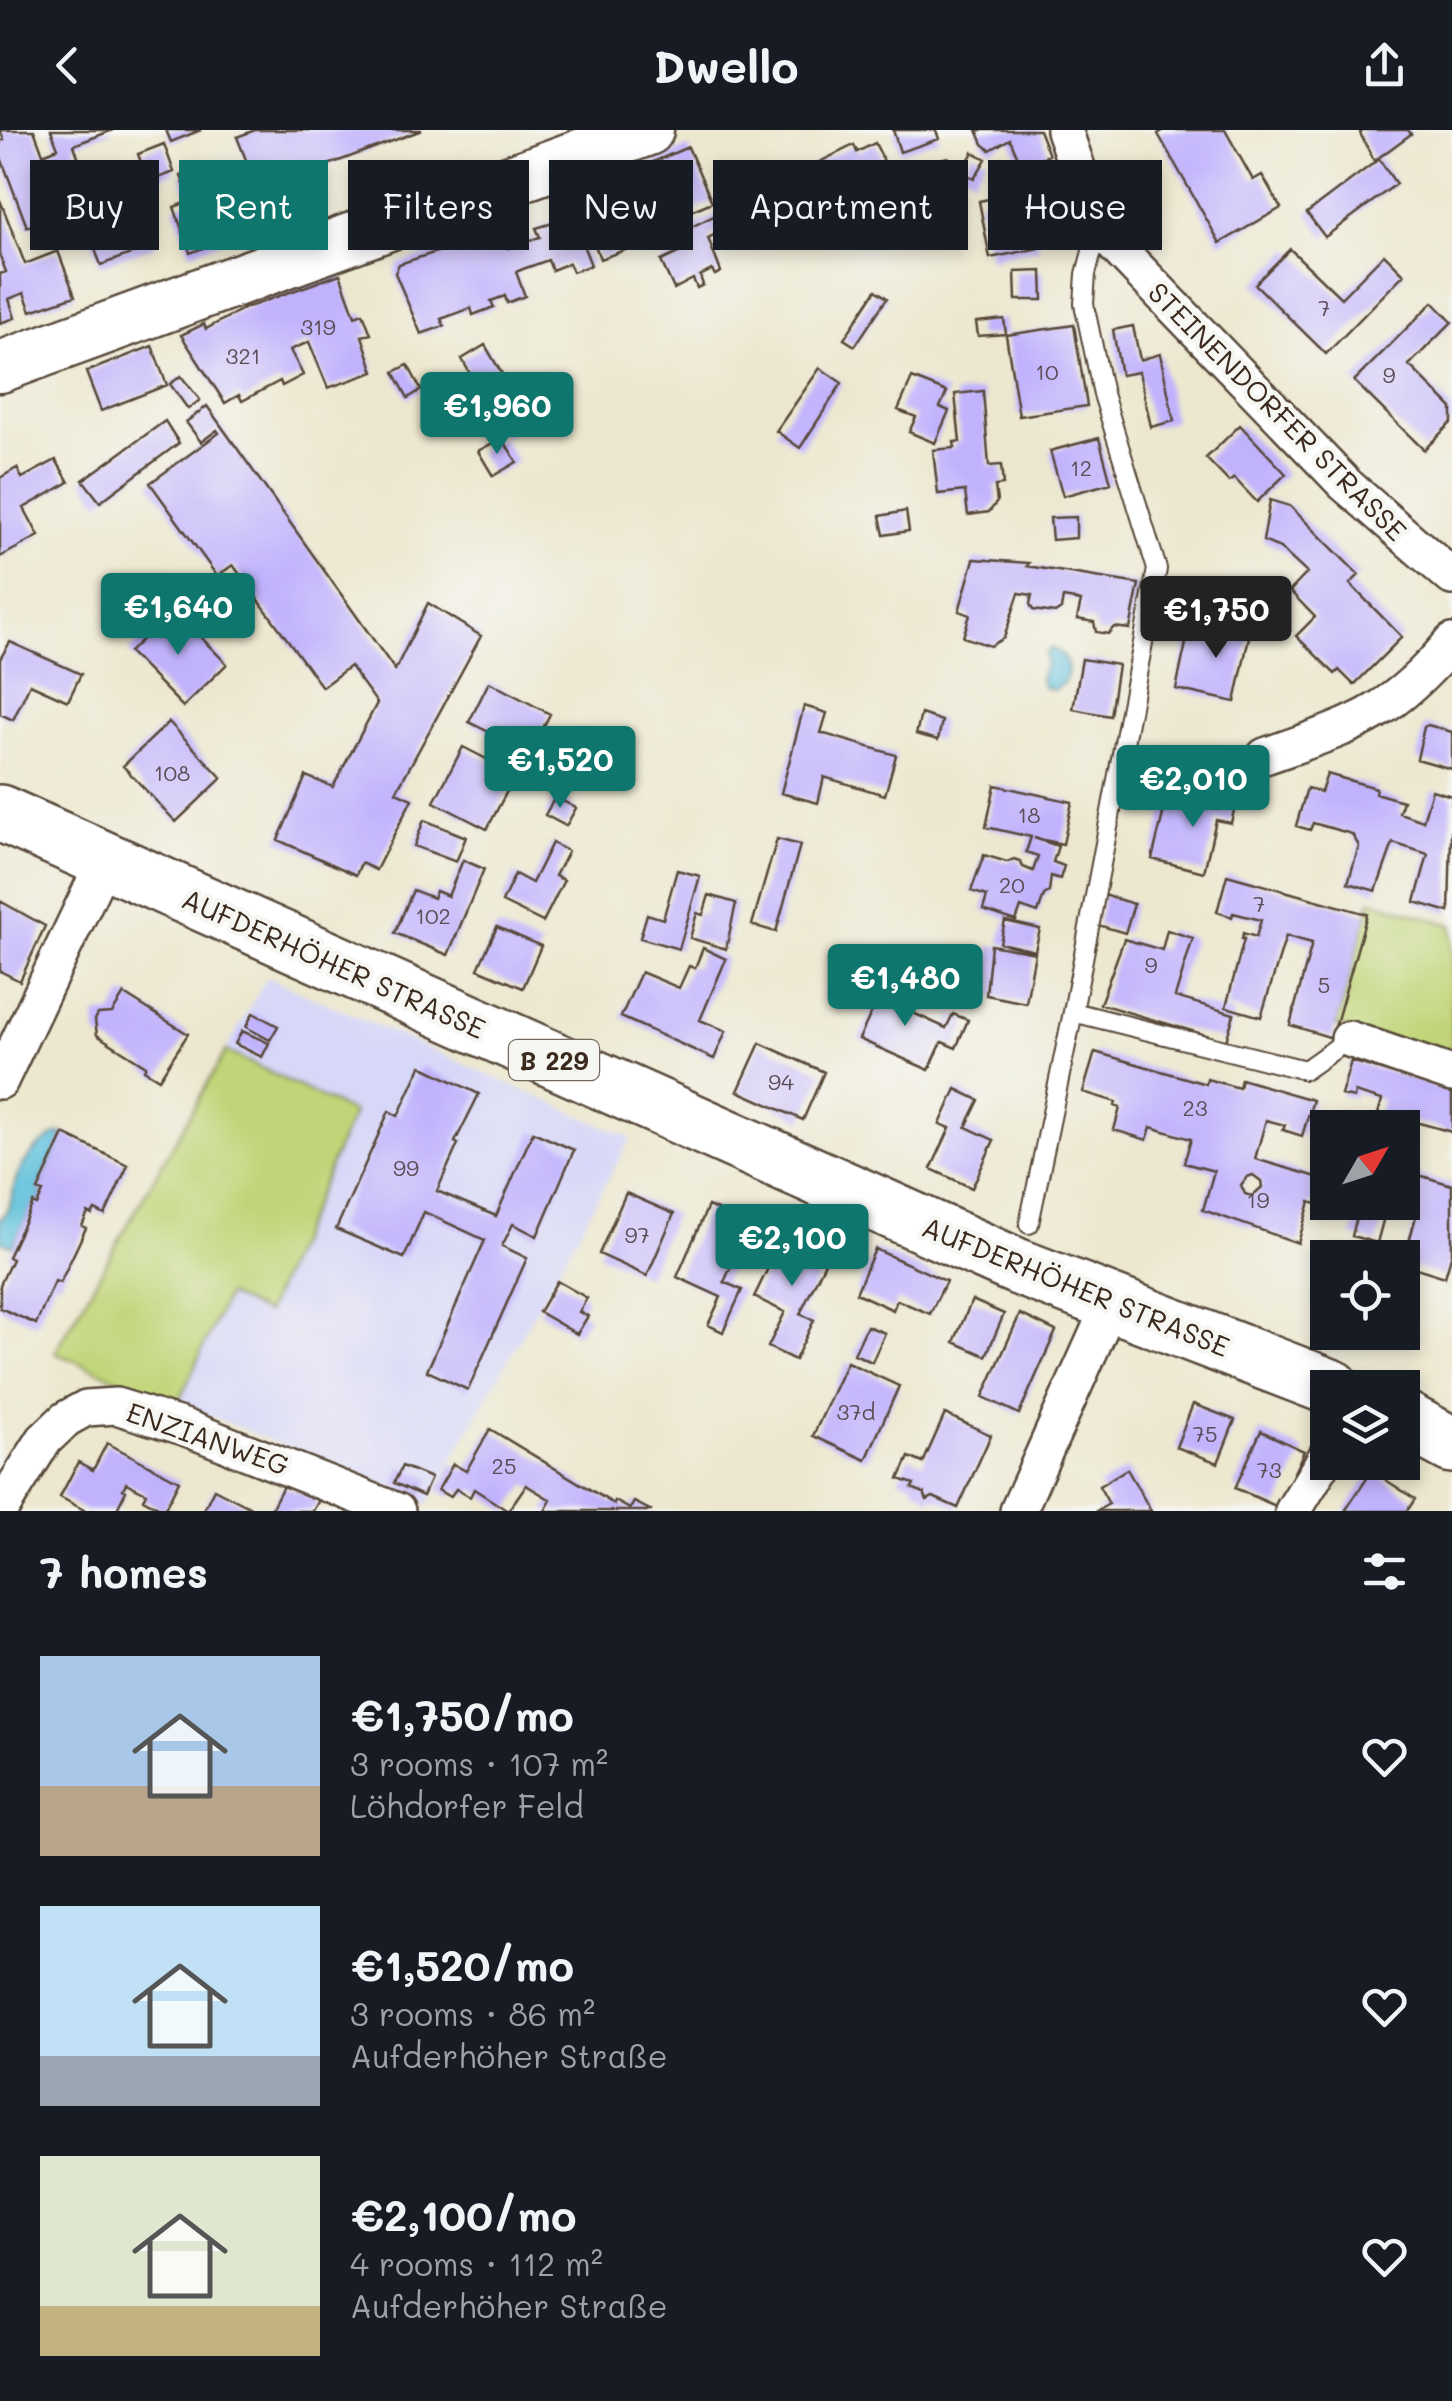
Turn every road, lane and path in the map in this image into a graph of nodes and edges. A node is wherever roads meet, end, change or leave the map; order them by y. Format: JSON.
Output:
{"nodes":[{"id":1,"x":648,"y":130,"type":"edge"},
{"id":2,"x":1064,"y":130,"type":"edge"},
{"id":3,"x":1074,"y":160,"type":"edge"},
{"id":4,"x":1092,"y":250,"type":"edge"},
{"id":5,"x":1119,"y":250,"type":"edge"},
{"id":6,"x":0,"y":367,"type":"edge"},
{"id":7,"x":1452,"y":577,"type":"edge"},
{"id":8,"x":1452,"y":642,"type":"edge"},
{"id":9,"x":1265,"y":756,"type":"dead end"},
{"id":10,"x":0,"y":813,"type":"edge"},
{"id":11,"x":105,"y":860,"type":"junction"},
{"id":12,"x":1073,"y":1012,"type":"junction"},
{"id":13,"x":1349,"y":1039,"type":"joint"},
{"id":14,"x":1452,"y":1074,"type":"edge"},
{"id":15,"x":0,"y":1081,"type":"edge"},
{"id":16,"x":1029,"y":1224,"type":"dead end"},
{"id":17,"x":1112,"y":1300,"type":"junction"},
{"id":18,"x":1310,"y":1379,"type":"edge"},
{"id":19,"x":1420,"y":1427,"type":"edge"},
{"id":20,"x":1452,"y":1444,"type":"edge"},
{"id":21,"x":1312,"y":1480,"type":"edge"},
{"id":22,"x":0,"y":1510,"type":"edge"},
{"id":23,"x":397,"y":1511,"type":"edge"},
{"id":24,"x":1018,"y":1511,"type":"edge"},
{"id":25,"x":1292,"y":1511,"type":"edge"}],
"edges":[{"from":1,"to":6,"type":"main road"},
{"from":2,"to":3,"type":"street","name":"STEINENDORFER STRASSE"},
{"from":4,"to":12,"type":"lane"},
{"from":5,"to":7,"type":"street","name":"STEINENDORFER STRASSE"},
{"from":8,"to":9,"type":"street"},
{"from":10,"to":11,"type":"main road","name":"AUFDERHÖHER STRASSE","number":"B 229"},
{"from":11,"to":15,"type":"street"},
{"from":11,"to":17,"type":"main road","name":"AUFDERHÖHER STRASSE","number":"B 229"},
{"from":12,"to":13,"type":"lane"},
{"from":12,"to":16,"type":"lane"},
{"from":13,"to":14,"type":"street"},
{"from":17,"to":18,"type":"main road","name":"AUFDERHÖHER STRASSE","number":"B 229"},
{"from":17,"to":24,"type":"street"},
{"from":19,"to":20,"type":"main road"},
{"from":21,"to":25,"type":"street"},
{"from":22,"to":23,"type":"street","name":"ENZIANWEG"}]}
